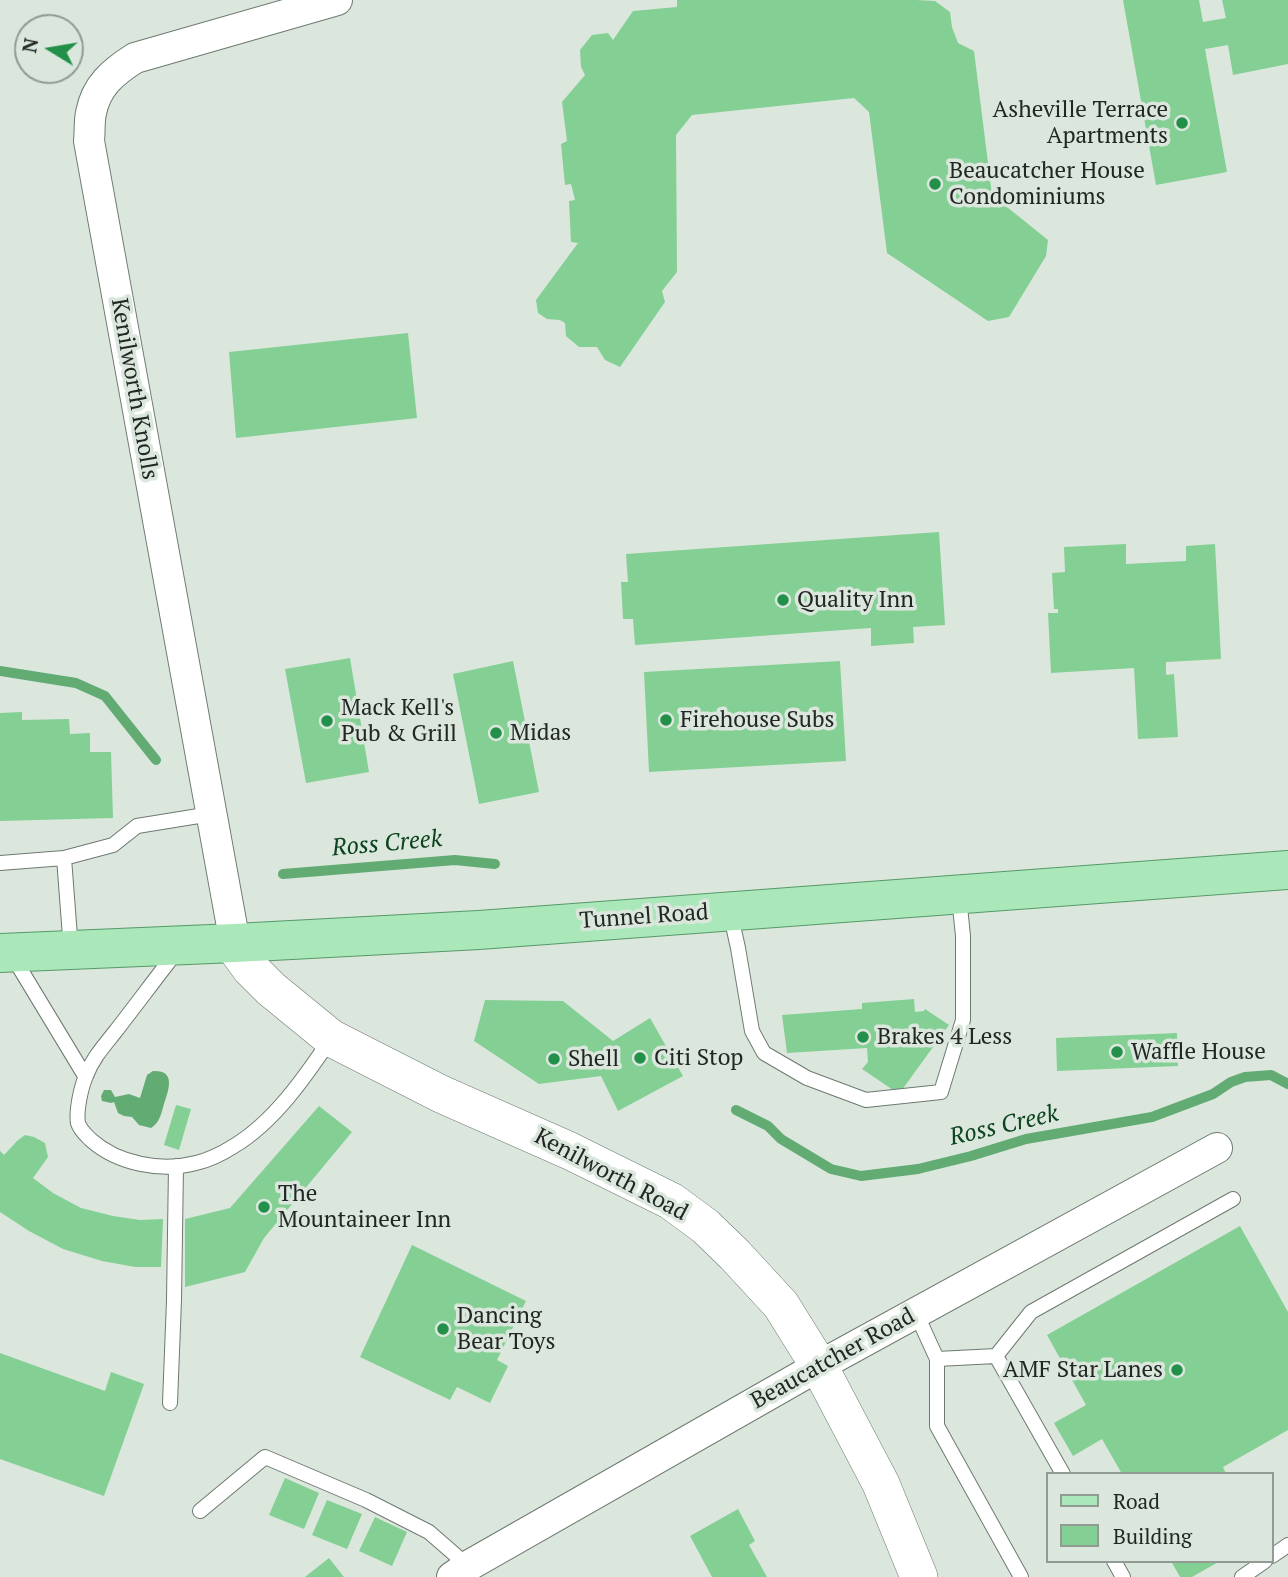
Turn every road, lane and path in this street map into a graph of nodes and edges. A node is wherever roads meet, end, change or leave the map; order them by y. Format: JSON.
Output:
{"nodes":[{"id":1,"x":337,"y":0,"type":"edge"},
{"id":2,"x":211,"y":814,"type":"junction"},
{"id":3,"x":64,"y":858,"type":"junction"},
{"id":4,"x":0,"y":863,"type":"edge"},
{"id":5,"x":1288,"y":870,"type":"edge"},
{"id":6,"x":959,"y":894,"type":"junction"},
{"id":7,"x":729,"y":911,"type":"junction"},
{"id":8,"x":182,"y":945,"type":"junction"},
{"id":9,"x":236,"y":947,"type":"junction"},
{"id":10,"x":71,"y":950,"type":"junction"},
{"id":11,"x":5,"y":952,"type":"edge"},
{"id":12,"x":331,"y":1038,"type":"junction"},
{"id":13,"x":85,"y":1076,"type":"junction"},
{"id":14,"x":1217,"y":1148,"type":"dead end"},
{"id":15,"x":176,"y":1166,"type":"junction"},
{"id":16,"x":1233,"y":1199,"type":"dead end"},
{"id":17,"x":916,"y":1313,"type":"junction"},
{"id":18,"x":996,"y":1356,"type":"junction"},
{"id":19,"x":937,"y":1359,"type":"junction"},
{"id":20,"x":819,"y":1366,"type":"junction"},
{"id":21,"x":170,"y":1403,"type":"dead end"},
{"id":22,"x":1062,"y":1472,"type":"edge"},
{"id":23,"x":200,"y":1511,"type":"dead end"},
{"id":24,"x":1262,"y":1563,"type":"edge"},
{"id":25,"x":460,"y":1572,"type":"edge"},
{"id":26,"x":919,"y":1577,"type":"edge"},
{"id":27,"x":1021,"y":1577,"type":"edge"},
{"id":28,"x":1242,"y":1577,"type":"edge"}],
"edges":[{"from":1,"to":2,"type":"street","name":"Kenilworth Knolls"},
{"from":2,"to":3,"type":"lane"},
{"from":2,"to":9,"type":"street","name":"Kenilworth Knolls"},
{"from":3,"to":4,"type":"lane"},
{"from":3,"to":10,"type":"lane"},
{"from":5,"to":6,"type":"main road","name":"Tunnel Road"},
{"from":6,"to":7,"type":"main road","name":"Tunnel Road"},
{"from":6,"to":7,"type":"lane"},
{"from":7,"to":9,"type":"main road","name":"Tunnel Road"},
{"from":8,"to":9,"type":"main road","name":"Tunnel Road"},
{"from":8,"to":10,"type":"main road","name":"Tunnel Road"},
{"from":8,"to":13,"type":"lane"},
{"from":9,"to":12,"type":"street","name":"Kenilworth Road"},
{"from":10,"to":11,"type":"main road","name":"Tunnel Road"},
{"from":11,"to":13,"type":"lane"},
{"from":12,"to":15,"type":"lane"},
{"from":12,"to":20,"type":"street","name":"Kenilworth Road"},
{"from":13,"to":15,"type":"lane"},
{"from":14,"to":17,"type":"street","name":"Beaucatcher Road"},
{"from":15,"to":21,"type":"lane"},
{"from":16,"to":18,"type":"lane"},
{"from":17,"to":19,"type":"lane"},
{"from":17,"to":20,"type":"street","name":"Beaucatcher Road"},
{"from":18,"to":19,"type":"lane"},
{"from":18,"to":22,"type":"lane"},
{"from":19,"to":27,"type":"lane"},
{"from":20,"to":25,"type":"street","name":"Beaucatcher Road"},
{"from":20,"to":26,"type":"street","name":"Kenilworth Road"},
{"from":23,"to":25,"type":"lane"},
{"from":24,"to":28,"type":"lane"}]}
